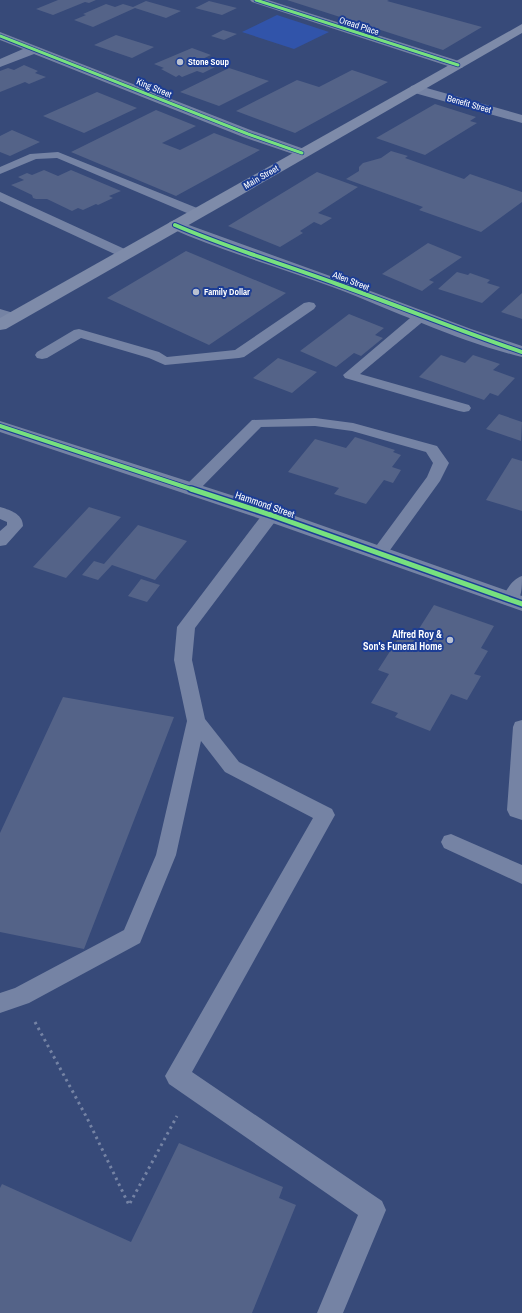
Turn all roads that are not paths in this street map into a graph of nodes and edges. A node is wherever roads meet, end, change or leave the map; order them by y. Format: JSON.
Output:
{"nodes":[{"id":1,"x":261,"y":1,"type":"edge"},
{"id":2,"x":522,"y":28,"type":"edge"},
{"id":3,"x":0,"y":36,"type":"edge"},
{"id":4,"x":34,"y":49,"type":"junction"},
{"id":5,"x":0,"y":63,"type":"edge"},
{"id":6,"x":458,"y":65,"type":"junction"},
{"id":7,"x":416,"y":89,"type":"junction"},
{"id":8,"x":522,"y":119,"type":"edge"},
{"id":9,"x":302,"y":153,"type":"junction"},
{"id":10,"x":0,"y":171,"type":"edge"},
{"id":11,"x":0,"y":196,"type":"edge"},
{"id":12,"x":198,"y":213,"type":"junction"},
{"id":13,"x":175,"y":225,"type":"junction"},
{"id":14,"x":125,"y":254,"type":"junction"},
{"id":15,"x":308,"y":306,"type":"dead end"},
{"id":16,"x":421,"y":316,"type":"junction"},
{"id":17,"x":4,"y":319,"type":"edge"},
{"id":18,"x":522,"y":352,"type":"edge"},
{"id":19,"x":42,"y":355,"type":"dead end"},
{"id":20,"x":464,"y":408,"type":"dead end"},
{"id":21,"x":0,"y":426,"type":"edge"},
{"id":22,"x":190,"y":489,"type":"junction"},
{"id":23,"x":0,"y":512,"type":"edge"},
{"id":24,"x":271,"y":515,"type":"junction"},
{"id":25,"x":0,"y":541,"type":"edge"},
{"id":26,"x":378,"y":553,"type":"junction"},
{"id":27,"x":522,"y":582,"type":"edge"},
{"id":28,"x":516,"y":602,"type":"edge"},
{"id":29,"x":196,"y":721,"type":"junction"},
{"id":30,"x":522,"y":727,"type":"edge"},
{"id":31,"x":522,"y":812,"type":"edge"},
{"id":32,"x":451,"y":842,"type":"dead end"},
{"id":33,"x":522,"y":875,"type":"edge"},
{"id":34,"x":0,"y":1003,"type":"edge"},
{"id":35,"x":330,"y":1313,"type":"edge"}],
"edges":[{"from":1,"to":6,"type":"street","name":"Oread Place"},
{"from":2,"to":6,"type":"main road","name":"Main Street"},
{"from":3,"to":4,"type":"street","name":"King Street"},
{"from":4,"to":5,"type":"street"},
{"from":4,"to":9,"type":"street","name":"King Street"},
{"from":6,"to":7,"type":"main road","name":"Main Street"},
{"from":7,"to":8,"type":"street","name":"Benefit Street"},
{"from":7,"to":9,"type":"main road","name":"Main Street"},
{"from":9,"to":12,"type":"main road","name":"Main Street"},
{"from":10,"to":12,"type":"lane"},
{"from":11,"to":14,"type":"lane"},
{"from":12,"to":13,"type":"main road","name":"Main Street"},
{"from":13,"to":14,"type":"main road","name":"Main Street"},
{"from":13,"to":16,"type":"street","name":"Allen Street"},
{"from":14,"to":17,"type":"main road","name":"Main Street"},
{"from":15,"to":19,"type":"lane"},
{"from":16,"to":18,"type":"street","name":"Allen Street"},
{"from":16,"to":20,"type":"lane"},
{"from":21,"to":22,"type":"street","name":"Hammond Street"},
{"from":22,"to":24,"type":"street","name":"Hammond Street"},
{"from":22,"to":26,"type":"lane"},
{"from":23,"to":25,"type":"lane"},
{"from":24,"to":26,"type":"street","name":"Hammond Street"},
{"from":24,"to":29,"type":"lane"},
{"from":26,"to":28,"type":"street","name":"Hammond Street"},
{"from":27,"to":28,"type":"lane"},
{"from":29,"to":34,"type":"lane"},
{"from":29,"to":35,"type":"lane"},
{"from":30,"to":31,"type":"lane"},
{"from":32,"to":33,"type":"lane"}]}
